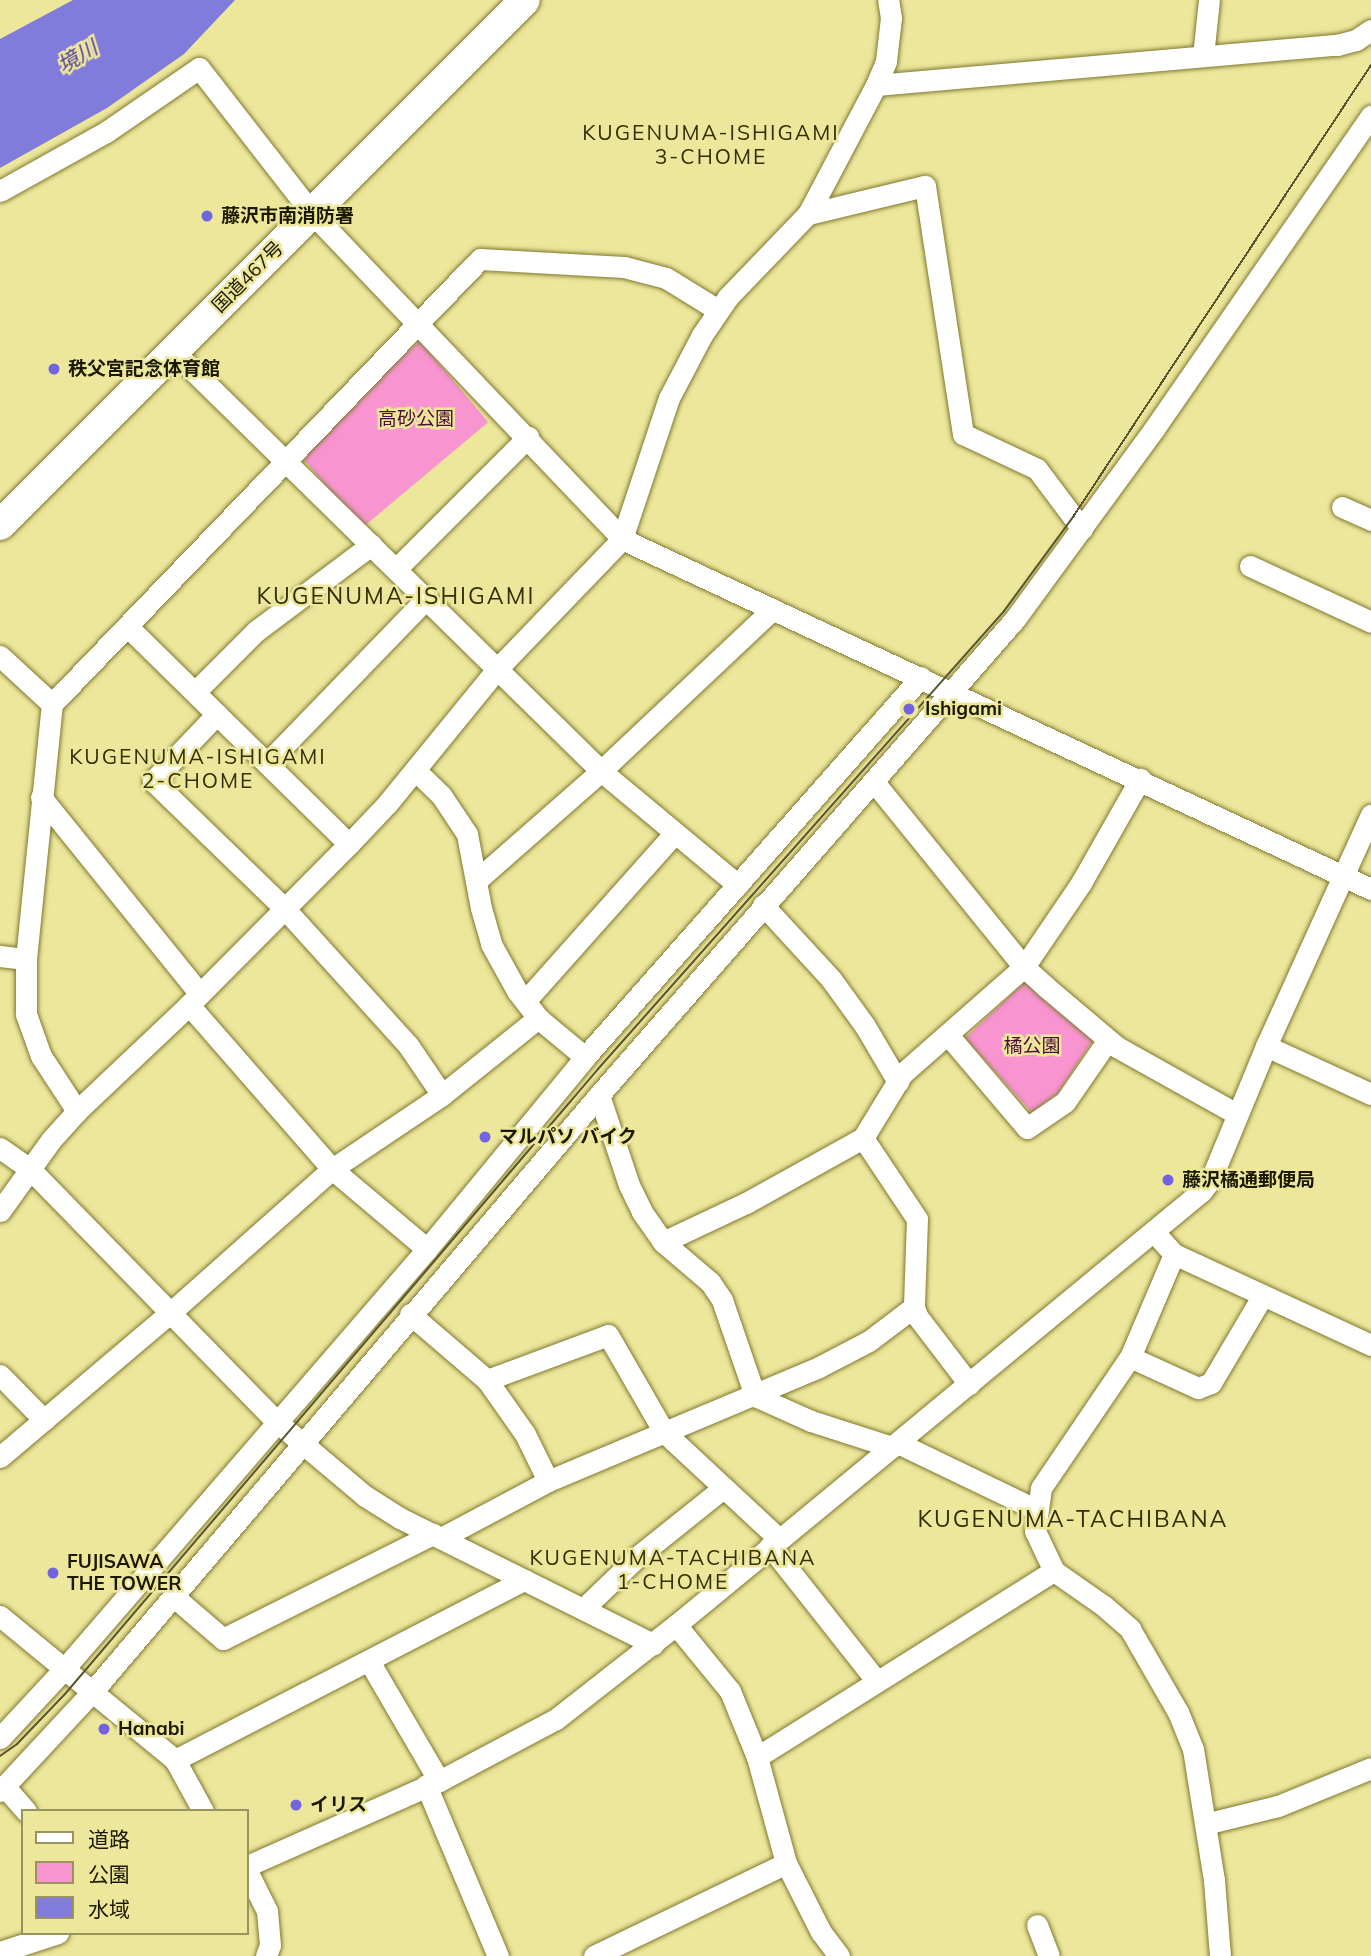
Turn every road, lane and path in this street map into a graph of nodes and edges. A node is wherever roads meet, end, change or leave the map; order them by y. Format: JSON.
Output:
{"nodes":[{"id":1,"x":525,"y":0,"type":"edge"},
{"id":2,"x":888,"y":0,"type":"edge"},
{"id":3,"x":1209,"y":0,"type":"edge"},
{"id":4,"x":1371,"y":30,"type":"edge"},
{"id":5,"x":1203,"y":56,"type":"junction"},
{"id":6,"x":876,"y":85,"type":"junction"},
{"id":7,"x":1371,"y":116,"type":"edge"},
{"id":8,"x":0,"y":191,"type":"edge"},
{"id":9,"x":312,"y":214,"type":"junction"},
{"id":10,"x":808,"y":214,"type":"junction"},
{"id":11,"x":718,"y":310,"type":"junction"},
{"id":12,"x":418,"y":324,"type":"junction"},
{"id":13,"x":174,"y":352,"type":"junction"},
{"id":14,"x":528,"y":437,"type":"junction"},
{"id":15,"x":286,"y":461,"type":"junction"},
{"id":16,"x":1342,"y":507,"type":"dead end"},
{"id":17,"x":1371,"y":520,"type":"edge"},
{"id":18,"x":0,"y":524,"type":"edge"},
{"id":19,"x":1082,"y":528,"type":"junction"},
{"id":20,"x":622,"y":539,"type":"junction"},
{"id":21,"x":371,"y":545,"type":"junction"},
{"id":22,"x":1250,"y":566,"type":"dead end"},
{"id":23,"x":396,"y":569,"type":"junction"},
{"id":24,"x":426,"y":599,"type":"junction"},
{"id":25,"x":773,"y":609,"type":"junction"},
{"id":26,"x":1371,"y":622,"type":"edge"},
{"id":27,"x":127,"y":626,"type":"junction"},
{"id":28,"x":0,"y":656,"type":"edge"},
{"id":29,"x":497,"y":668,"type":"junction"},
{"id":30,"x":920,"y":677,"type":"junction"},
{"id":31,"x":950,"y":691,"type":"junction"},
{"id":32,"x":195,"y":692,"type":"junction"},
{"id":33,"x":52,"y":704,"type":"junction"},
{"id":34,"x":217,"y":714,"type":"junction"},
{"id":35,"x":267,"y":763,"type":"junction"},
{"id":36,"x":415,"y":770,"type":"junction"},
{"id":37,"x":601,"y":771,"type":"junction"},
{"id":38,"x":1140,"y":779,"type":"junction"},
{"id":39,"x":874,"y":782,"type":"junction"},
{"id":40,"x":41,"y":797,"type":"junction"},
{"id":41,"x":1371,"y":815,"type":"edge"},
{"id":42,"x":676,"y":833,"type":"junction"},
{"id":43,"x":349,"y":844,"type":"junction"},
{"id":44,"x":1342,"y":876,"type":"junction"},
{"id":45,"x":477,"y":880,"type":"junction"},
{"id":46,"x":738,"y":885,"type":"junction"},
{"id":47,"x":1371,"y":889,"type":"edge"},
{"id":48,"x":763,"y":905,"type":"junction"},
{"id":49,"x":285,"y":909,"type":"junction"},
{"id":50,"x":0,"y":956,"type":"edge"},
{"id":51,"x":26,"y":959,"type":"junction"},
{"id":52,"x":1024,"y":967,"type":"junction"},
{"id":53,"x":194,"y":1000,"type":"junction"},
{"id":54,"x":526,"y":1000,"type":"junction"},
{"id":55,"x":538,"y":1018,"type":"junction"},
{"id":56,"x":948,"y":1035,"type":"junction"},
{"id":57,"x":1108,"y":1040,"type":"junction"},
{"id":58,"x":1266,"y":1046,"type":"junction"},
{"id":59,"x":585,"y":1058,"type":"junction"},
{"id":60,"x":898,"y":1082,"type":"junction"},
{"id":61,"x":1371,"y":1094,"type":"edge"},
{"id":62,"x":442,"y":1095,"type":"junction"},
{"id":63,"x":598,"y":1095,"type":"junction"},
{"id":64,"x":77,"y":1111,"type":"junction"},
{"id":65,"x":1237,"y":1114,"type":"junction"},
{"id":66,"x":863,"y":1138,"type":"junction"},
{"id":67,"x":0,"y":1148,"type":"edge"},
{"id":68,"x":30,"y":1169,"type":"junction"},
{"id":69,"x":332,"y":1169,"type":"junction"},
{"id":70,"x":0,"y":1211,"type":"edge"},
{"id":71,"x":1154,"y":1232,"type":"junction"},
{"id":72,"x":663,"y":1242,"type":"junction"},
{"id":73,"x":427,"y":1249,"type":"junction"},
{"id":74,"x":1174,"y":1254,"type":"junction"},
{"id":75,"x":1263,"y":1295,"type":"junction"},
{"id":76,"x":914,"y":1307,"type":"junction"},
{"id":77,"x":170,"y":1313,"type":"junction"},
{"id":78,"x":410,"y":1314,"type":"junction"},
{"id":79,"x":1371,"y":1345,"type":"edge"},
{"id":80,"x":1130,"y":1357,"type":"junction"},
{"id":81,"x":0,"y":1375,"type":"edge"},
{"id":82,"x":487,"y":1380,"type":"junction"},
{"id":83,"x":969,"y":1384,"type":"junction"},
{"id":84,"x":755,"y":1396,"type":"junction"},
{"id":85,"x":44,"y":1420,"type":"junction"},
{"id":86,"x":277,"y":1422,"type":"junction"},
{"id":87,"x":664,"y":1432,"type":"junction"},
{"id":88,"x":301,"y":1444,"type":"junction"},
{"id":89,"x":895,"y":1445,"type":"junction"},
{"id":90,"x":0,"y":1457,"type":"edge"},
{"id":91,"x":548,"y":1481,"type":"junction"},
{"id":92,"x":722,"y":1489,"type":"junction"},
{"id":93,"x":1037,"y":1510,"type":"junction"},
{"id":94,"x":437,"y":1536,"type":"junction"},
{"id":95,"x":774,"y":1542,"type":"junction"},
{"id":96,"x":1054,"y":1571,"type":"junction"},
{"id":97,"x":524,"y":1580,"type":"junction"},
{"id":98,"x":173,"y":1595,"type":"junction"},
{"id":99,"x":583,"y":1609,"type":"junction"},
{"id":100,"x":0,"y":1616,"type":"edge"},
{"id":101,"x":676,"y":1625,"type":"junction"},
{"id":102,"x":653,"y":1644,"type":"junction"},
{"id":103,"x":369,"y":1661,"type":"junction"},
{"id":104,"x":64,"y":1669,"type":"junction"},
{"id":105,"x":876,"y":1680,"type":"junction"},
{"id":106,"x":92,"y":1692,"type":"junction"},
{"id":107,"x":0,"y":1738,"type":"edge"},
{"id":108,"x":757,"y":1757,"type":"junction"},
{"id":109,"x":174,"y":1760,"type":"junction"},
{"id":110,"x":1371,"y":1768,"type":"edge"},
{"id":111,"x":433,"y":1783,"type":"junction"},
{"id":112,"x":2,"y":1789,"type":"edge"},
{"id":113,"x":24,"y":1809,"type":"edge"},
{"id":114,"x":202,"y":1809,"type":"edge"},
{"id":115,"x":1205,"y":1824,"type":"junction"},
{"id":116,"x":786,"y":1863,"type":"junction"},
{"id":117,"x":248,"y":1869,"type":"edge"},
{"id":118,"x":248,"y":1871,"type":"edge"},
{"id":119,"x":1037,"y":1925,"type":"dead end"},
{"id":120,"x":52,"y":1935,"type":"edge"},
{"id":121,"x":0,"y":1952,"type":"edge"},
{"id":122,"x":265,"y":1956,"type":"edge"},
{"id":123,"x":498,"y":1956,"type":"edge"},
{"id":124,"x":594,"y":1956,"type":"edge"},
{"id":125,"x":839,"y":1956,"type":"edge"},
{"id":126,"x":1049,"y":1956,"type":"edge"},
{"id":127,"x":1220,"y":1956,"type":"edge"}],
"edges":[{"from":1,"to":9,"type":"highway","name":"国道467号"},
{"from":2,"to":6,"type":"street"},
{"from":3,"to":5,"type":"street"},
{"from":4,"to":5,"type":"street"},
{"from":5,"to":6,"type":"street"},
{"from":6,"to":10,"type":"street"},
{"from":7,"to":19,"type":"street"},
{"from":8,"to":9,"type":"street"},
{"from":9,"to":12,"type":"street"},
{"from":9,"to":13,"type":"highway","name":"国道467号"},
{"from":10,"to":11,"type":"street"},
{"from":10,"to":19,"type":"street"},
{"from":11,"to":12,"type":"street"},
{"from":11,"to":20,"type":"street"},
{"from":12,"to":14,"type":"street"},
{"from":12,"to":15,"type":"street"},
{"from":13,"to":15,"type":"street"},
{"from":13,"to":18,"type":"highway","name":"国道467号"},
{"from":14,"to":20,"type":"street"},
{"from":14,"to":23,"type":"street"},
{"from":15,"to":21,"type":"street"},
{"from":15,"to":27,"type":"street"},
{"from":16,"to":17,"type":"street"},
{"from":19,"to":31,"type":"street"},
{"from":20,"to":25,"type":"street"},
{"from":20,"to":29,"type":"street"},
{"from":21,"to":23,"type":"street"},
{"from":21,"to":32,"type":"street"},
{"from":22,"to":26,"type":"street"},
{"from":23,"to":24,"type":"street"},
{"from":24,"to":29,"type":"street"},
{"from":24,"to":35,"type":"street"},
{"from":25,"to":30,"type":"street"},
{"from":25,"to":37,"type":"street"},
{"from":27,"to":32,"type":"street"},
{"from":27,"to":33,"type":"street"},
{"from":28,"to":33,"type":"street"},
{"from":29,"to":36,"type":"street"},
{"from":29,"to":37,"type":"street"},
{"from":30,"to":31,"type":"street"},
{"from":30,"to":46,"type":"street"},
{"from":31,"to":38,"type":"street"},
{"from":31,"to":39,"type":"street"},
{"from":32,"to":34,"type":"street"},
{"from":33,"to":40,"type":"street"},
{"from":34,"to":35,"type":"street"},
{"from":34,"to":49,"type":"street"},
{"from":35,"to":43,"type":"street"},
{"from":36,"to":43,"type":"street"},
{"from":36,"to":45,"type":"street"},
{"from":37,"to":42,"type":"street"},
{"from":37,"to":45,"type":"street"},
{"from":38,"to":44,"type":"street"},
{"from":38,"to":52,"type":"street"},
{"from":39,"to":48,"type":"street"},
{"from":39,"to":52,"type":"street"},
{"from":40,"to":51,"type":"street"},
{"from":40,"to":53,"type":"street"},
{"from":41,"to":44,"type":"street"},
{"from":42,"to":46,"type":"street"},
{"from":42,"to":54,"type":"street"},
{"from":43,"to":49,"type":"street"},
{"from":44,"to":47,"type":"street"},
{"from":44,"to":58,"type":"street"},
{"from":45,"to":54,"type":"street"},
{"from":46,"to":59,"type":"street"},
{"from":48,"to":60,"type":"street"},
{"from":48,"to":63,"type":"street"},
{"from":49,"to":53,"type":"street"},
{"from":49,"to":62,"type":"street"},
{"from":50,"to":51,"type":"street"},
{"from":51,"to":64,"type":"street"},
{"from":52,"to":56,"type":"street"},
{"from":52,"to":57,"type":"street"},
{"from":53,"to":64,"type":"street"},
{"from":53,"to":69,"type":"street"},
{"from":54,"to":55,"type":"street"},
{"from":55,"to":59,"type":"street"},
{"from":55,"to":62,"type":"street"},
{"from":56,"to":57,"type":"street"},
{"from":56,"to":60,"type":"street"},
{"from":57,"to":65,"type":"street"},
{"from":58,"to":61,"type":"street"},
{"from":58,"to":65,"type":"street"},
{"from":59,"to":73,"type":"street"},
{"from":60,"to":66,"type":"street"},
{"from":62,"to":69,"type":"street"},
{"from":63,"to":72,"type":"street"},
{"from":63,"to":78,"type":"street"},
{"from":64,"to":68,"type":"street"},
{"from":65,"to":71,"type":"street"},
{"from":66,"to":72,"type":"street"},
{"from":66,"to":76,"type":"street"},
{"from":67,"to":68,"type":"street"},
{"from":68,"to":70,"type":"street"},
{"from":68,"to":77,"type":"street"},
{"from":69,"to":73,"type":"street"},
{"from":69,"to":77,"type":"street"},
{"from":71,"to":74,"type":"street"},
{"from":71,"to":83,"type":"street"},
{"from":72,"to":84,"type":"street"},
{"from":73,"to":86,"type":"street"},
{"from":74,"to":75,"type":"street"},
{"from":74,"to":80,"type":"street"},
{"from":75,"to":79,"type":"street"},
{"from":75,"to":80,"type":"street"},
{"from":76,"to":83,"type":"street"},
{"from":76,"to":84,"type":"street"},
{"from":77,"to":85,"type":"street"},
{"from":77,"to":86,"type":"street"},
{"from":78,"to":82,"type":"street"},
{"from":78,"to":88,"type":"street"},
{"from":80,"to":93,"type":"street"},
{"from":81,"to":85,"type":"street"},
{"from":82,"to":87,"type":"street"},
{"from":82,"to":91,"type":"street"},
{"from":83,"to":89,"type":"street"},
{"from":84,"to":87,"type":"street"},
{"from":84,"to":89,"type":"street"},
{"from":85,"to":90,"type":"street"},
{"from":86,"to":88,"type":"street"},
{"from":86,"to":104,"type":"street"},
{"from":87,"to":91,"type":"street"},
{"from":87,"to":92,"type":"street"},
{"from":88,"to":94,"type":"street"},
{"from":88,"to":98,"type":"street"},
{"from":89,"to":93,"type":"street"},
{"from":89,"to":95,"type":"street"},
{"from":91,"to":94,"type":"street"},
{"from":92,"to":95,"type":"street"},
{"from":92,"to":99,"type":"street"},
{"from":93,"to":96,"type":"street"},
{"from":94,"to":97,"type":"street"},
{"from":94,"to":98,"type":"street"},
{"from":95,"to":101,"type":"street"},
{"from":95,"to":105,"type":"street"},
{"from":96,"to":105,"type":"street"},
{"from":96,"to":115,"type":"street"},
{"from":97,"to":99,"type":"street"},
{"from":97,"to":103,"type":"street"},
{"from":98,"to":106,"type":"street"},
{"from":99,"to":102,"type":"street"},
{"from":100,"to":104,"type":"street"},
{"from":101,"to":102,"type":"street"},
{"from":101,"to":108,"type":"street"},
{"from":102,"to":111,"type":"street"},
{"from":103,"to":109,"type":"street"},
{"from":103,"to":111,"type":"street"},
{"from":104,"to":106,"type":"street"},
{"from":104,"to":107,"type":"street"},
{"from":105,"to":108,"type":"street"},
{"from":106,"to":109,"type":"street"},
{"from":106,"to":112,"type":"street"},
{"from":108,"to":116,"type":"street"},
{"from":109,"to":114,"type":"street"},
{"from":110,"to":115,"type":"street"},
{"from":111,"to":117,"type":"street"},
{"from":111,"to":123,"type":"street"},
{"from":112,"to":113,"type":"street"},
{"from":115,"to":127,"type":"street"},
{"from":116,"to":124,"type":"street"},
{"from":116,"to":125,"type":"street"},
{"from":118,"to":122,"type":"street"},
{"from":119,"to":126,"type":"street"},
{"from":120,"to":121,"type":"street"}]}
